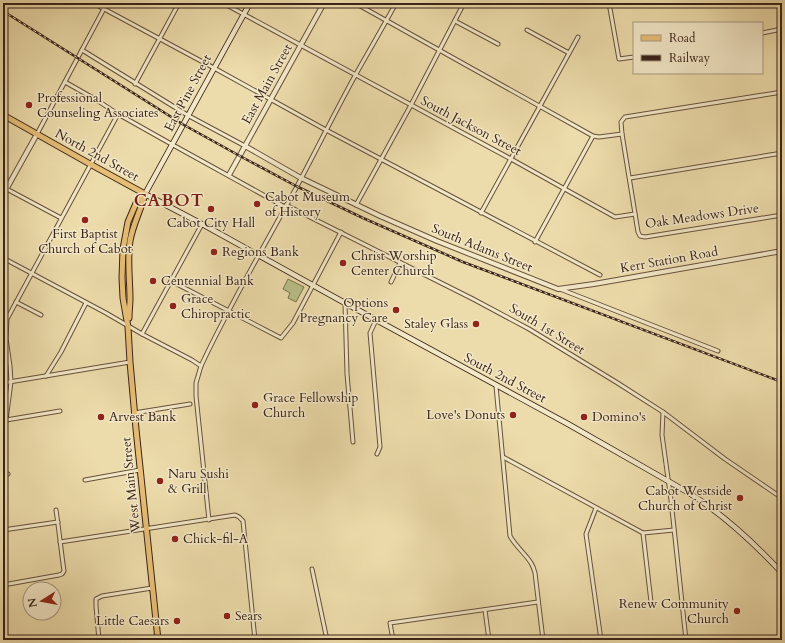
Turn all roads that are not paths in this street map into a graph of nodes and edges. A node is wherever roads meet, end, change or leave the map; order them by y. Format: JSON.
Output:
{"nodes":[{"id":1,"x":93,"y":3,"type":"edge"},
{"id":2,"x":107,"y":3,"type":"edge"},
{"id":3,"x":179,"y":3,"type":"edge"},
{"id":4,"x":223,"y":3,"type":"edge"},
{"id":5,"x":250,"y":3,"type":"edge"},
{"id":6,"x":324,"y":3,"type":"edge"},
{"id":7,"x":355,"y":3,"type":"edge"},
{"id":8,"x":396,"y":3,"type":"edge"},
{"id":9,"x":464,"y":3,"type":"edge"},
{"id":10,"x":610,"y":3,"type":"edge"},
{"id":11,"x":781,"y":3,"type":"edge"},
{"id":12,"x":782,"y":8,"type":"edge"},
{"id":13,"x":104,"y":9,"type":"junction"},
{"id":14,"x":244,"y":15,"type":"junction"},
{"id":15,"x":387,"y":20,"type":"junction"},
{"id":16,"x":456,"y":21,"type":"junction"},
{"id":17,"x":527,"y":30,"type":"dead end"},
{"id":18,"x":782,"y":30,"type":"edge"},
{"id":19,"x":763,"y":33,"type":"edge"},
{"id":20,"x":578,"y":37,"type":"dead end"},
{"id":21,"x":160,"y":38,"type":"junction"},
{"id":22,"x":300,"y":44,"type":"junction"},
{"id":23,"x":498,"y":44,"type":"dead end"},
{"id":24,"x":82,"y":50,"type":"junction"},
{"id":25,"x":440,"y":50,"type":"junction"},
{"id":26,"x":569,"y":53,"type":"junction"},
{"id":27,"x":633,"y":56,"type":"edge"},
{"id":28,"x":214,"y":68,"type":"junction"},
{"id":29,"x":356,"y":75,"type":"junction"},
{"id":30,"x":65,"y":82,"type":"junction"},
{"id":31,"x":135,"y":84,"type":"junction"},
{"id":32,"x":782,"y":92,"type":"edge"},
{"id":33,"x":270,"y":100,"type":"junction"},
{"id":34,"x":411,"y":106,"type":"junction"},
{"id":35,"x":540,"y":106,"type":"junction"},
{"id":36,"x":118,"y":114,"type":"junction"},
{"id":37,"x":3,"y":115,"type":"edge"},
{"id":38,"x":189,"y":116,"type":"junction"},
{"id":39,"x":326,"y":130,"type":"junction"},
{"id":40,"x":37,"y":134,"type":"junction"},
{"id":41,"x":622,"y":134,"type":"junction"},
{"id":42,"x":593,"y":136,"type":"junction"},
{"id":43,"x":173,"y":145,"type":"junction"},
{"id":44,"x":245,"y":146,"type":"junction"},
{"id":45,"x":782,"y":153,"type":"edge"},
{"id":46,"x":511,"y":159,"type":"junction"},
{"id":47,"x":382,"y":160,"type":"junction"},
{"id":48,"x":90,"y":164,"type":"junction"},
{"id":49,"x":229,"y":176,"type":"junction"},
{"id":50,"x":301,"y":178,"type":"junction"},
{"id":51,"x":630,"y":178,"type":"junction"},
{"id":52,"x":5,"y":188,"type":"edge"},
{"id":53,"x":564,"y":188,"type":"junction"},
{"id":54,"x":145,"y":194,"type":"junction"},
{"id":55,"x":3,"y":195,"type":"edge"},
{"id":56,"x":356,"y":205,"type":"junction"},
{"id":57,"x":285,"y":206,"type":"junction"},
{"id":58,"x":481,"y":213,"type":"junction"},
{"id":59,"x":635,"y":214,"type":"junction"},
{"id":60,"x":782,"y":215,"type":"edge"},
{"id":61,"x":61,"y":218,"type":"junction"},
{"id":62,"x":202,"y":224,"type":"junction"},
{"id":63,"x":341,"y":232,"type":"junction"},
{"id":64,"x":535,"y":242,"type":"junction"},
{"id":65,"x":782,"y":251,"type":"edge"},
{"id":66,"x":258,"y":255,"type":"junction"},
{"id":67,"x":3,"y":258,"type":"edge"},
{"id":68,"x":400,"y":262,"type":"junction"},
{"id":69,"x":32,"y":273,"type":"junction"},
{"id":70,"x":600,"y":275,"type":"dead end"},
{"id":71,"x":171,"y":281,"type":"junction"},
{"id":72,"x":391,"y":282,"type":"dead end"},
{"id":73,"x":312,"y":285,"type":"junction"},
{"id":74,"x":558,"y":289,"type":"junction"},
{"id":75,"x":16,"y":302,"type":"junction"},
{"id":76,"x":86,"y":303,"type":"junction"},
{"id":77,"x":345,"y":303,"type":"junction"},
{"id":78,"x":229,"y":311,"type":"junction"},
{"id":79,"x":41,"y":315,"type":"dead end"},
{"id":80,"x":376,"y":320,"type":"junction"},
{"id":81,"x":128,"y":326,"type":"junction"},
{"id":82,"x":142,"y":334,"type":"junction"},
{"id":83,"x":718,"y":351,"type":"dead end"},
{"id":84,"x":130,"y":362,"type":"junction"},
{"id":85,"x":201,"y":366,"type":"junction"},
{"id":86,"x":46,"y":376,"type":"junction"},
{"id":87,"x":11,"y":382,"type":"junction"},
{"id":88,"x":3,"y":383,"type":"edge"},
{"id":89,"x":496,"y":386,"type":"junction"},
{"id":90,"x":190,"y":404,"type":"dead end"},
{"id":91,"x":60,"y":412,"type":"dead end"},
{"id":92,"x":663,"y":412,"type":"junction"},
{"id":93,"x":134,"y":413,"type":"junction"},
{"id":94,"x":6,"y":420,"type":"junction"},
{"id":95,"x":3,"y":436,"type":"edge"},
{"id":96,"x":353,"y":442,"type":"dead end"},
{"id":97,"x":377,"y":454,"type":"dead end"},
{"id":98,"x":503,"y":457,"type":"junction"},
{"id":99,"x":140,"y":470,"type":"junction"},
{"id":100,"x":8,"y":474,"type":"dead end"},
{"id":101,"x":3,"y":475,"type":"edge"},
{"id":102,"x":85,"y":480,"type":"dead end"},
{"id":103,"x":668,"y":481,"type":"junction"},
{"id":104,"x":782,"y":498,"type":"edge"},
{"id":105,"x":596,"y":508,"type":"junction"},
{"id":106,"x":56,"y":510,"type":"dead end"},
{"id":107,"x":209,"y":520,"type":"junction"},
{"id":108,"x":58,"y":522,"type":"junction"},
{"id":109,"x":146,"y":529,"type":"junction"},
{"id":110,"x":3,"y":530,"type":"edge"},
{"id":111,"x":674,"y":530,"type":"junction"},
{"id":112,"x":643,"y":533,"type":"junction"},
{"id":113,"x":60,"y":542,"type":"junction"},
{"id":114,"x":312,"y":569,"type":"dead end"},
{"id":115,"x":782,"y":573,"type":"edge"},
{"id":116,"x":3,"y":585,"type":"edge"},
{"id":117,"x":152,"y":588,"type":"junction"},
{"id":118,"x":538,"y":602,"type":"junction"},
{"id":119,"x":651,"y":602,"type":"dead end"},
{"id":120,"x":485,"y":610,"type":"junction"},
{"id":121,"x":99,"y":640,"type":"edge"},
{"id":122,"x":158,"y":640,"type":"edge"},
{"id":123,"x":255,"y":640,"type":"edge"},
{"id":124,"x":327,"y":640,"type":"edge"},
{"id":125,"x":393,"y":640,"type":"edge"},
{"id":126,"x":489,"y":640,"type":"edge"},
{"id":127,"x":543,"y":640,"type":"edge"},
{"id":128,"x":601,"y":640,"type":"edge"},
{"id":129,"x":686,"y":640,"type":"edge"}],
"edges":[{"from":1,"to":13,"type":"street"},
{"from":2,"to":13,"type":"street"},
{"from":3,"to":21,"type":"street"},
{"from":4,"to":14,"type":"street","name":"South Jackson Street"},
{"from":5,"to":14,"type":"main road","name":"East Pine Street"},
{"from":6,"to":22,"type":"street","name":"East Main Street"},
{"from":7,"to":15,"type":"street"},
{"from":8,"to":15,"type":"street"},
{"from":9,"to":16,"type":"street"},
{"from":10,"to":27,"type":"street"},
{"from":11,"to":12,"type":"street"},
{"from":13,"to":21,"type":"street"},
{"from":13,"to":24,"type":"street"},
{"from":14,"to":22,"type":"street","name":"South Jackson Street"},
{"from":14,"to":28,"type":"main road","name":"East Pine Street"},
{"from":15,"to":25,"type":"street"},
{"from":15,"to":29,"type":"street"},
{"from":16,"to":23,"type":"street"},
{"from":16,"to":25,"type":"street"},
{"from":17,"to":26,"type":"street"},
{"from":18,"to":19,"type":"street"},
{"from":20,"to":26,"type":"street"},
{"from":21,"to":28,"type":"street"},
{"from":21,"to":31,"type":"street"},
{"from":22,"to":29,"type":"street","name":"South Jackson Street"},
{"from":22,"to":33,"type":"street","name":"East Main Street"},
{"from":24,"to":30,"type":"street"},
{"from":24,"to":31,"type":"street"},
{"from":25,"to":34,"type":"street"},
{"from":25,"to":35,"type":"street"},
{"from":26,"to":35,"type":"street"},
{"from":28,"to":33,"type":"street"},
{"from":28,"to":38,"type":"main road","name":"East Pine Street"},
{"from":29,"to":34,"type":"street","name":"South Jackson Street"},
{"from":29,"to":39,"type":"street"},
{"from":30,"to":36,"type":"street","name":"South 1st Street"},
{"from":30,"to":40,"type":"street"},
{"from":31,"to":38,"type":"street"},
{"from":32,"to":41,"type":"street","name":"Oak Meadows Drive"},
{"from":33,"to":39,"type":"street"},
{"from":33,"to":44,"type":"street","name":"East Main Street"},
{"from":34,"to":46,"type":"street","name":"South Jackson Street"},
{"from":34,"to":47,"type":"street"},
{"from":35,"to":42,"type":"street"},
{"from":35,"to":46,"type":"street"},
{"from":36,"to":43,"type":"street","name":"South 1st Street"},
{"from":36,"to":48,"type":"street"},
{"from":37,"to":40,"type":"main road","name":"North 2nd Street"},
{"from":38,"to":43,"type":"main road","name":"East Pine Street"},
{"from":38,"to":44,"type":"street"},
{"from":39,"to":47,"type":"street"},
{"from":39,"to":50,"type":"street"},
{"from":40,"to":48,"type":"main road","name":"North 2nd Street"},
{"from":40,"to":52,"type":"street"},
{"from":41,"to":42,"type":"street"},
{"from":41,"to":51,"type":"street","name":"Oak Meadows Drive"},
{"from":42,"to":53,"type":"street"},
{"from":43,"to":49,"type":"street","name":"South 1st Street"},
{"from":43,"to":54,"type":"main road","name":"East Pine Street"},
{"from":44,"to":49,"type":"street","name":"East Main Street"},
{"from":44,"to":50,"type":"street","name":"South Adams Street"},
{"from":45,"to":51,"type":"street"},
{"from":46,"to":53,"type":"street","name":"South Jackson Street"},
{"from":46,"to":58,"type":"street"},
{"from":47,"to":56,"type":"street"},
{"from":47,"to":58,"type":"street"},
{"from":48,"to":54,"type":"main road","name":"North 2nd Street"},
{"from":48,"to":61,"type":"street"},
{"from":49,"to":57,"type":"street","name":"South 1st Street"},
{"from":50,"to":56,"type":"street","name":"South Adams Street"},
{"from":50,"to":57,"type":"street"},
{"from":51,"to":59,"type":"street","name":"Oak Meadows Drive"},
{"from":52,"to":55,"type":"street"},
{"from":52,"to":61,"type":"street"},
{"from":53,"to":59,"type":"street","name":"South Jackson Street"},
{"from":53,"to":64,"type":"street"},
{"from":54,"to":62,"type":"main road","name":"North 2nd Street"},
{"from":54,"to":81,"type":"main road","name":"West Main Street"},
{"from":56,"to":74,"type":"street","name":"South Adams Street"},
{"from":57,"to":63,"type":"street","name":"South 1st Street"},
{"from":57,"to":66,"type":"street"},
{"from":58,"to":64,"type":"street"},
{"from":59,"to":60,"type":"street","name":"Oak Meadows Drive"},
{"from":61,"to":69,"type":"street"},
{"from":62,"to":66,"type":"main road","name":"South 2nd Street"},
{"from":62,"to":71,"type":"street"},
{"from":63,"to":68,"type":"street","name":"South 1st Street"},
{"from":63,"to":73,"type":"street"},
{"from":64,"to":70,"type":"street"},
{"from":65,"to":74,"type":"street","name":"Kerr Station Road"},
{"from":66,"to":73,"type":"main road","name":"South 2nd Street"},
{"from":66,"to":78,"type":"street"},
{"from":67,"to":69,"type":"street"},
{"from":68,"to":72,"type":"street"},
{"from":68,"to":92,"type":"street","name":"South 1st Street"},
{"from":69,"to":75,"type":"street"},
{"from":69,"to":76,"type":"street"},
{"from":71,"to":78,"type":"street"},
{"from":71,"to":82,"type":"street"},
{"from":73,"to":77,"type":"main road","name":"South 2nd Street"},
{"from":73,"to":78,"type":"street"},
{"from":74,"to":83,"type":"street","name":"South Adams Street"},
{"from":75,"to":79,"type":"street"},
{"from":75,"to":87,"type":"street"},
{"from":76,"to":81,"type":"street"},
{"from":76,"to":86,"type":"street"},
{"from":77,"to":80,"type":"main road","name":"South 2nd Street"},
{"from":77,"to":96,"type":"street"},
{"from":78,"to":85,"type":"street"},
{"from":80,"to":89,"type":"main road","name":"South 2nd Street"},
{"from":80,"to":97,"type":"street"},
{"from":81,"to":82,"type":"street"},
{"from":81,"to":84,"type":"main road","name":"West Main Street"},
{"from":82,"to":85,"type":"street"},
{"from":84,"to":86,"type":"street"},
{"from":84,"to":93,"type":"main road","name":"West Main Street"},
{"from":85,"to":107,"type":"street"},
{"from":86,"to":87,"type":"street"},
{"from":87,"to":88,"type":"street"},
{"from":87,"to":94,"type":"street"},
{"from":89,"to":98,"type":"street"},
{"from":89,"to":103,"type":"main road","name":"South 2nd Street"},
{"from":90,"to":93,"type":"street"},
{"from":91,"to":94,"type":"street"},
{"from":92,"to":103,"type":"street"},
{"from":92,"to":104,"type":"street","name":"South 1st Street"},
{"from":93,"to":99,"type":"main road","name":"West Main Street"},
{"from":94,"to":95,"type":"street"},
{"from":98,"to":105,"type":"street"},
{"from":98,"to":118,"type":"street"},
{"from":99,"to":102,"type":"street"},
{"from":99,"to":109,"type":"main road","name":"West Main Street"},
{"from":100,"to":101,"type":"street"},
{"from":103,"to":111,"type":"street"},
{"from":103,"to":115,"type":"main road","name":"South 2nd Street"},
{"from":105,"to":112,"type":"street"},
{"from":105,"to":128,"type":"street"},
{"from":106,"to":108,"type":"street"},
{"from":107,"to":109,"type":"street"},
{"from":107,"to":123,"type":"street"},
{"from":108,"to":110,"type":"street"},
{"from":108,"to":113,"type":"street"},
{"from":109,"to":113,"type":"street"},
{"from":109,"to":117,"type":"main road","name":"West Main Street"},
{"from":111,"to":112,"type":"street"},
{"from":111,"to":129,"type":"street"},
{"from":112,"to":119,"type":"street"},
{"from":113,"to":116,"type":"street"},
{"from":114,"to":124,"type":"street"},
{"from":117,"to":121,"type":"street"},
{"from":117,"to":122,"type":"main road","name":"West Main Street"},
{"from":118,"to":120,"type":"street"},
{"from":118,"to":127,"type":"street"},
{"from":120,"to":125,"type":"street"},
{"from":120,"to":126,"type":"street"}]}
